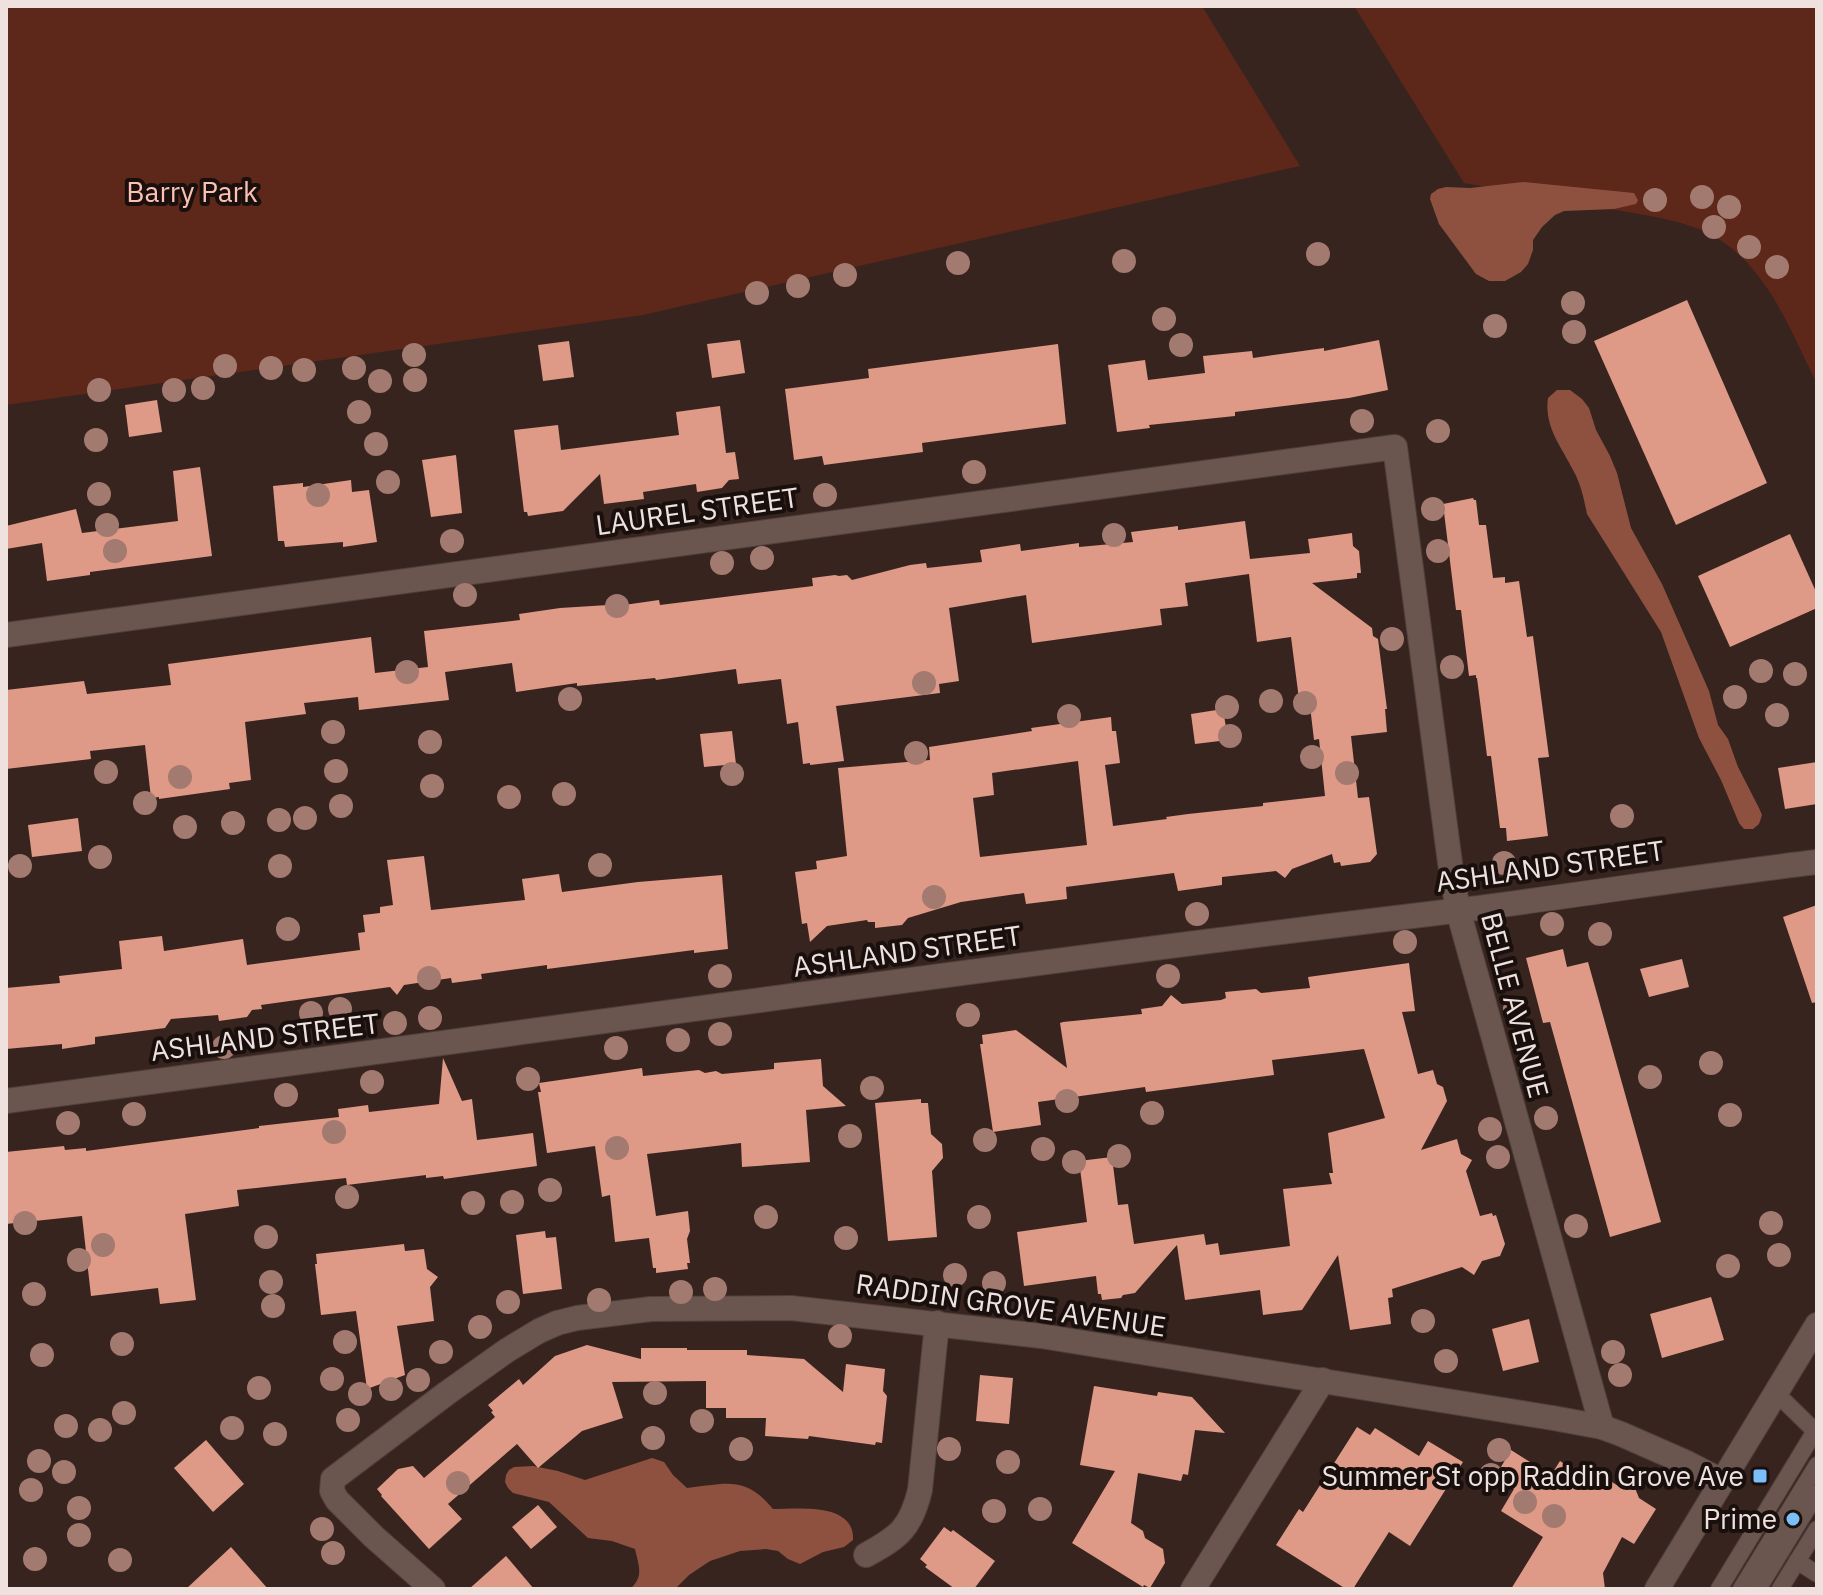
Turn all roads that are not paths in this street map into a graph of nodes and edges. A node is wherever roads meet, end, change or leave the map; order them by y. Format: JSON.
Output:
{"nodes":[{"id":1,"x":1395,"y":447,"type":"joint"},
{"id":2,"x":6,"y":635,"type":"edge"},
{"id":3,"x":1817,"y":862,"type":"edge"},
{"id":4,"x":1458,"y":910,"type":"junction"},
{"id":5,"x":6,"y":1101,"type":"edge"},
{"id":6,"x":937,"y":1323,"type":"junction"},
{"id":7,"x":1817,"y":1325,"type":"edge"},
{"id":8,"x":1323,"y":1380,"type":"junction"},
{"id":9,"x":1776,"y":1393,"type":"junction"},
{"id":10,"x":1602,"y":1427,"type":"junction"},
{"id":11,"x":1816,"y":1432,"type":"edge"},
{"id":12,"x":1817,"y":1465,"type":"edge"},
{"id":13,"x":1722,"y":1481,"type":"junction"},
{"id":14,"x":1817,"y":1493,"type":"edge"},
{"id":15,"x":1817,"y":1529,"type":"edge"},
{"id":16,"x":866,"y":1555,"type":"dead end"},
{"id":17,"x":1797,"y":1561,"type":"junction"},
{"id":18,"x":1817,"y":1574,"type":"edge"},
{"id":19,"x":433,"y":1589,"type":"edge"},
{"id":20,"x":1193,"y":1589,"type":"edge"},
{"id":21,"x":1657,"y":1589,"type":"edge"},
{"id":22,"x":1719,"y":1589,"type":"edge"},
{"id":23,"x":1741,"y":1589,"type":"edge"},
{"id":24,"x":1758,"y":1589,"type":"edge"},
{"id":25,"x":1780,"y":1589,"type":"edge"}],
"edges":[{"from":1,"to":2,"type":"street","name":"LAUREL STREET"},
{"from":1,"to":4,"type":"street","name":"BELLE AVENUE"},
{"from":3,"to":4,"type":"street","name":"ASHLAND STREET"},
{"from":4,"to":5,"type":"street","name":"ASHLAND STREET"},
{"from":4,"to":10,"type":"street","name":"BELLE AVENUE"},
{"from":6,"to":8,"type":"street","name":"RADDIN GROVE AVENUE"},
{"from":6,"to":16,"type":"street"},
{"from":6,"to":19,"type":"street","name":"RADDIN GROVE AVENUE"},
{"from":7,"to":9,"type":"street"},
{"from":8,"to":10,"type":"street","name":"RADDIN GROVE AVENUE"},
{"from":8,"to":20,"type":"street"},
{"from":9,"to":11,"type":"lane"},
{"from":9,"to":13,"type":"street"},
{"from":10,"to":13,"type":"street","name":"RADDIN GROVE AVENUE"},
{"from":11,"to":22,"type":"lane"},
{"from":12,"to":23,"type":"lane"},
{"from":13,"to":21,"type":"street"},
{"from":14,"to":24,"type":"lane"},
{"from":15,"to":17,"type":"lane"},
{"from":17,"to":18,"type":"lane"},
{"from":17,"to":25,"type":"lane"}]}
